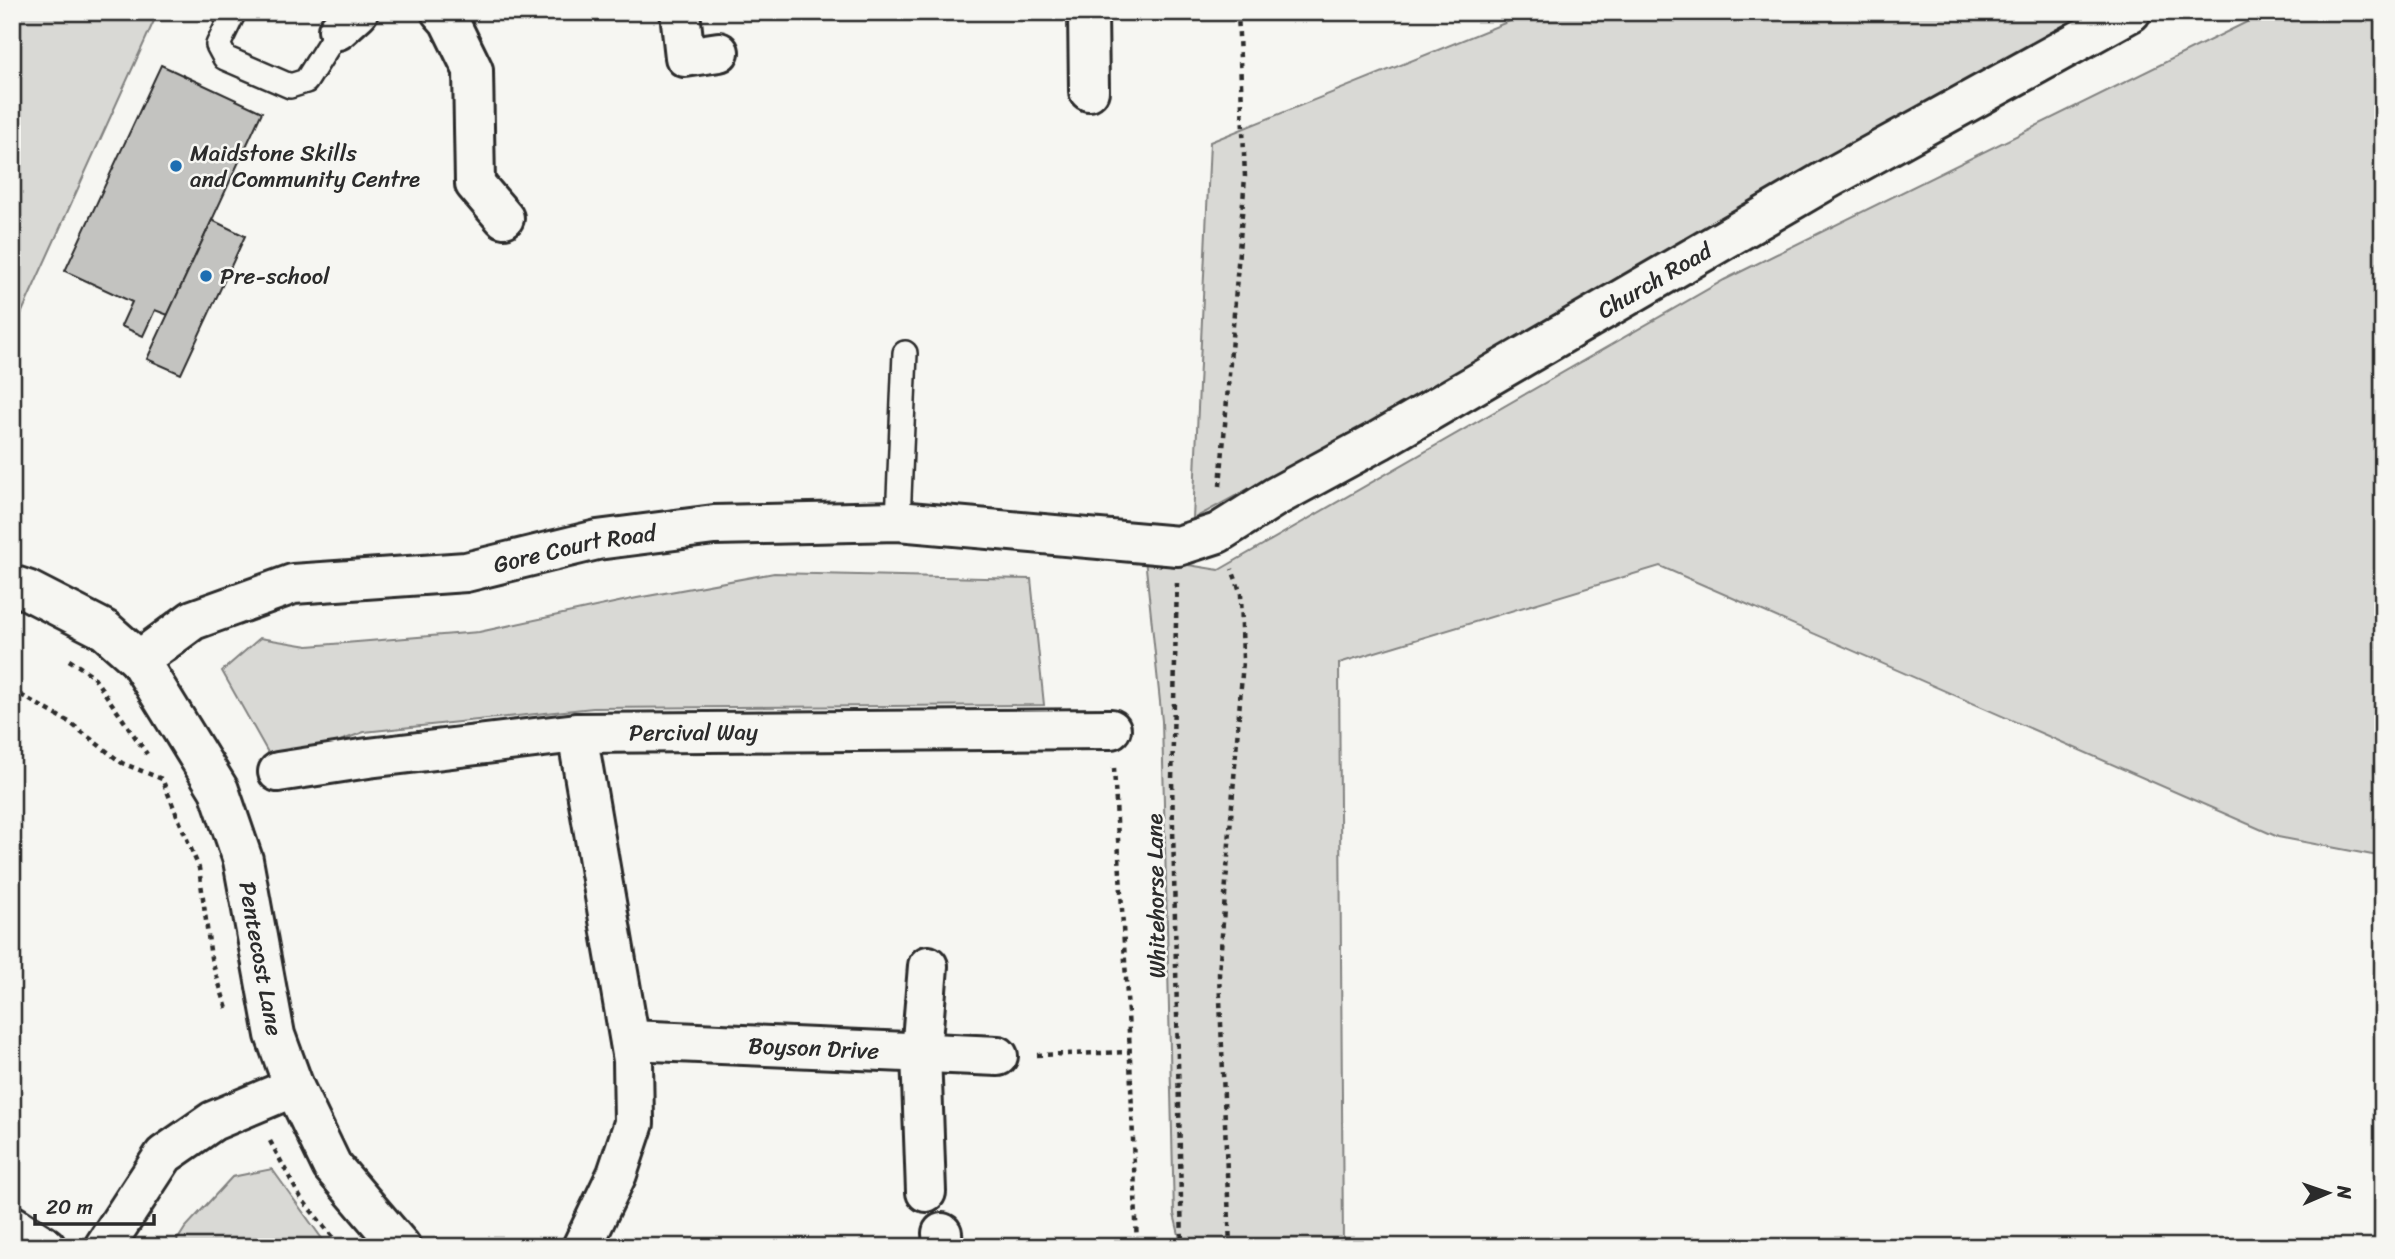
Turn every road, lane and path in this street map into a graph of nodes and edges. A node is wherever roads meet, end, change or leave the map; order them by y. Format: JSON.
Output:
{"nodes":[{"id":1,"x":234,"y":12,"type":"edge"},
{"id":2,"x":441,"y":12,"type":"edge"},
{"id":3,"x":680,"y":12,"type":"edge"},
{"id":4,"x":1088,"y":12,"type":"edge"},
{"id":5,"x":1238,"y":12,"type":"edge"},
{"id":6,"x":2131,"y":12,"type":"edge"},
{"id":7,"x":348,"y":21,"type":"edge"},
{"id":8,"x":719,"y":52,"type":"dead end"},
{"id":9,"x":1088,"y":91,"type":"dead end"},
{"id":10,"x":504,"y":218,"type":"dead end"},
{"id":11,"x":905,"y":353,"type":"dead end"},
{"id":12,"x":898,"y":521,"type":"junction"},
{"id":13,"x":1218,"y":533,"type":"junction"},
{"id":14,"x":1178,"y":546,"type":"junction"},
{"id":15,"x":12,"y":585,"type":"edge"},
{"id":16,"x":62,"y":655,"type":"dead end"},
{"id":17,"x":139,"y":660,"type":"junction"},
{"id":18,"x":12,"y":690,"type":"edge"},
{"id":19,"x":1111,"y":729,"type":"joint"},
{"id":20,"x":577,"y":733,"type":"junction"},
{"id":21,"x":152,"y":763,"type":"dead end"},
{"id":22,"x":157,"y":771,"type":"dead end"},
{"id":23,"x":278,"y":772,"type":"dead end"},
{"id":24,"x":162,"y":779,"type":"junction"},
{"id":25,"x":928,"y":966,"type":"dead end"},
{"id":26,"x":229,"y":1016,"type":"dead end"},
{"id":27,"x":630,"y":1040,"type":"junction"},
{"id":28,"x":1130,"y":1052,"type":"junction"},
{"id":29,"x":921,"y":1053,"type":"junction"},
{"id":30,"x":998,"y":1056,"type":"joint"},
{"id":31,"x":295,"y":1087,"type":"junction"},
{"id":32,"x":926,"y":1192,"type":"dead end"},
{"id":33,"x":12,"y":1225,"type":"edge"},
{"id":34,"x":46,"y":1247,"type":"edge"},
{"id":35,"x":104,"y":1247,"type":"edge"},
{"id":36,"x":401,"y":1247,"type":"edge"},
{"id":37,"x":582,"y":1247,"type":"edge"},
{"id":38,"x":1137,"y":1247,"type":"edge"},
{"id":39,"x":1182,"y":1247,"type":"edge"},
{"id":40,"x":1230,"y":1247,"type":"edge"}],
"edges":[{"from":1,"to":7,"type":"lane"},
{"from":2,"to":10,"type":"street"},
{"from":3,"to":8,"type":"street"},
{"from":4,"to":9,"type":"street"},
{"from":5,"to":13,"type":"path"},
{"from":6,"to":13,"type":"street","name":"Church Road"},
{"from":11,"to":12,"type":"lane"},
{"from":12,"to":14,"type":"street","name":"Gore Court Road"},
{"from":12,"to":17,"type":"street","name":"Gore Court Road"},
{"from":13,"to":14,"type":"street","name":"Church Road"},
{"from":13,"to":40,"type":"path"},
{"from":14,"to":39,"type":"path","name":"Whitehorse Lane"},
{"from":15,"to":17,"type":"street"},
{"from":16,"to":21,"type":"path"},
{"from":17,"to":31,"type":"street","name":"Pentecost Lane"},
{"from":18,"to":24,"type":"path"},
{"from":19,"to":20,"type":"street","name":"Percival Way"},
{"from":19,"to":28,"type":"path"},
{"from":20,"to":23,"type":"street","name":"Percival Way"},
{"from":20,"to":27,"type":"street"},
{"from":22,"to":24,"type":"path"},
{"from":24,"to":26,"type":"path"},
{"from":25,"to":29,"type":"street"},
{"from":27,"to":29,"type":"street","name":"Boyson Drive"},
{"from":27,"to":37,"type":"street"},
{"from":28,"to":30,"type":"path"},
{"from":28,"to":38,"type":"path"},
{"from":29,"to":30,"type":"street","name":"Boyson Drive"},
{"from":29,"to":32,"type":"street"},
{"from":31,"to":35,"type":"street"},
{"from":31,"to":36,"type":"street","name":"Pentecost Lane"},
{"from":33,"to":34,"type":"street"}]}
